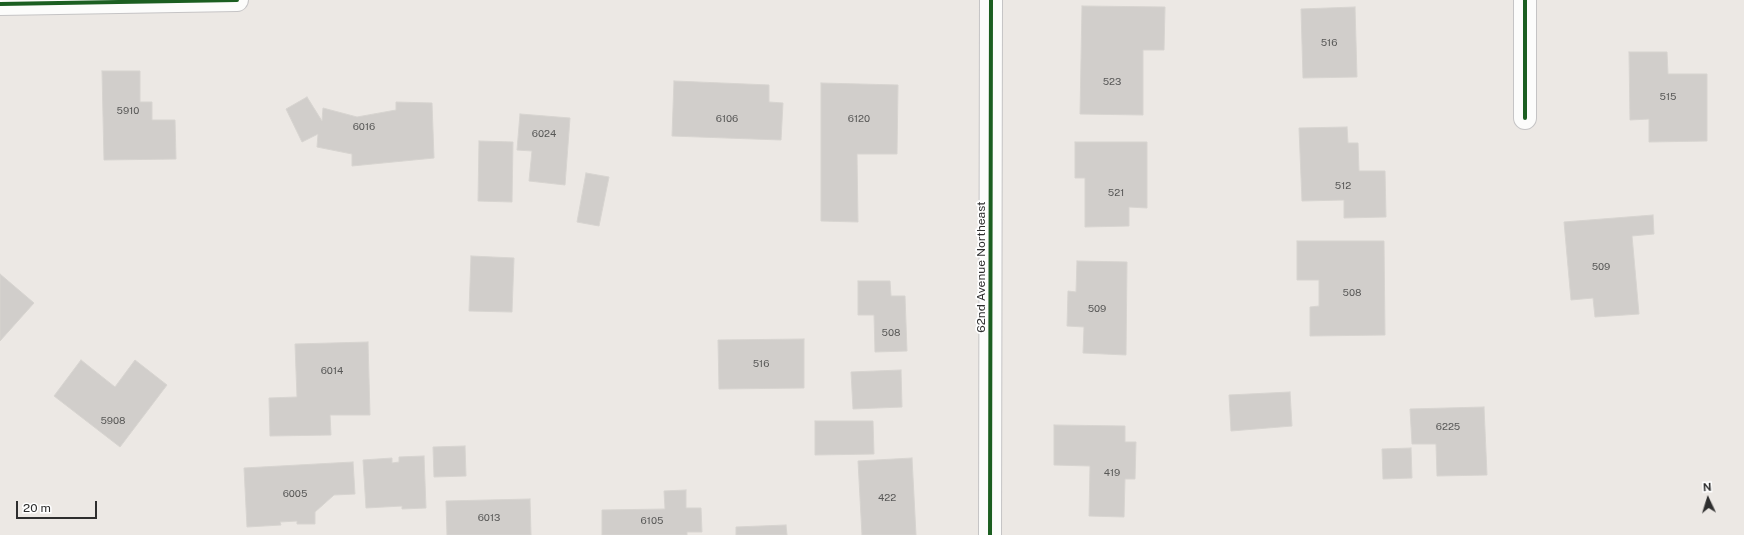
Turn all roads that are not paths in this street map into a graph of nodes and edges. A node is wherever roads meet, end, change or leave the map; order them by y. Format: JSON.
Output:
{"nodes":[{"id":1,"x":237,"y":0,"type":"edge"},
{"id":2,"x":991,"y":0,"type":"edge"},
{"id":3,"x":1525,"y":0,"type":"edge"},
{"id":4,"x":0,"y":4,"type":"edge"},
{"id":5,"x":1525,"y":118,"type":"dead end"},
{"id":6,"x":990,"y":535,"type":"edge"}],
"edges":[{"from":1,"to":4,"type":"street"},
{"from":2,"to":6,"type":"street","name":"62nd Avenue Northeast"},
{"from":3,"to":5,"type":"street"}]}
